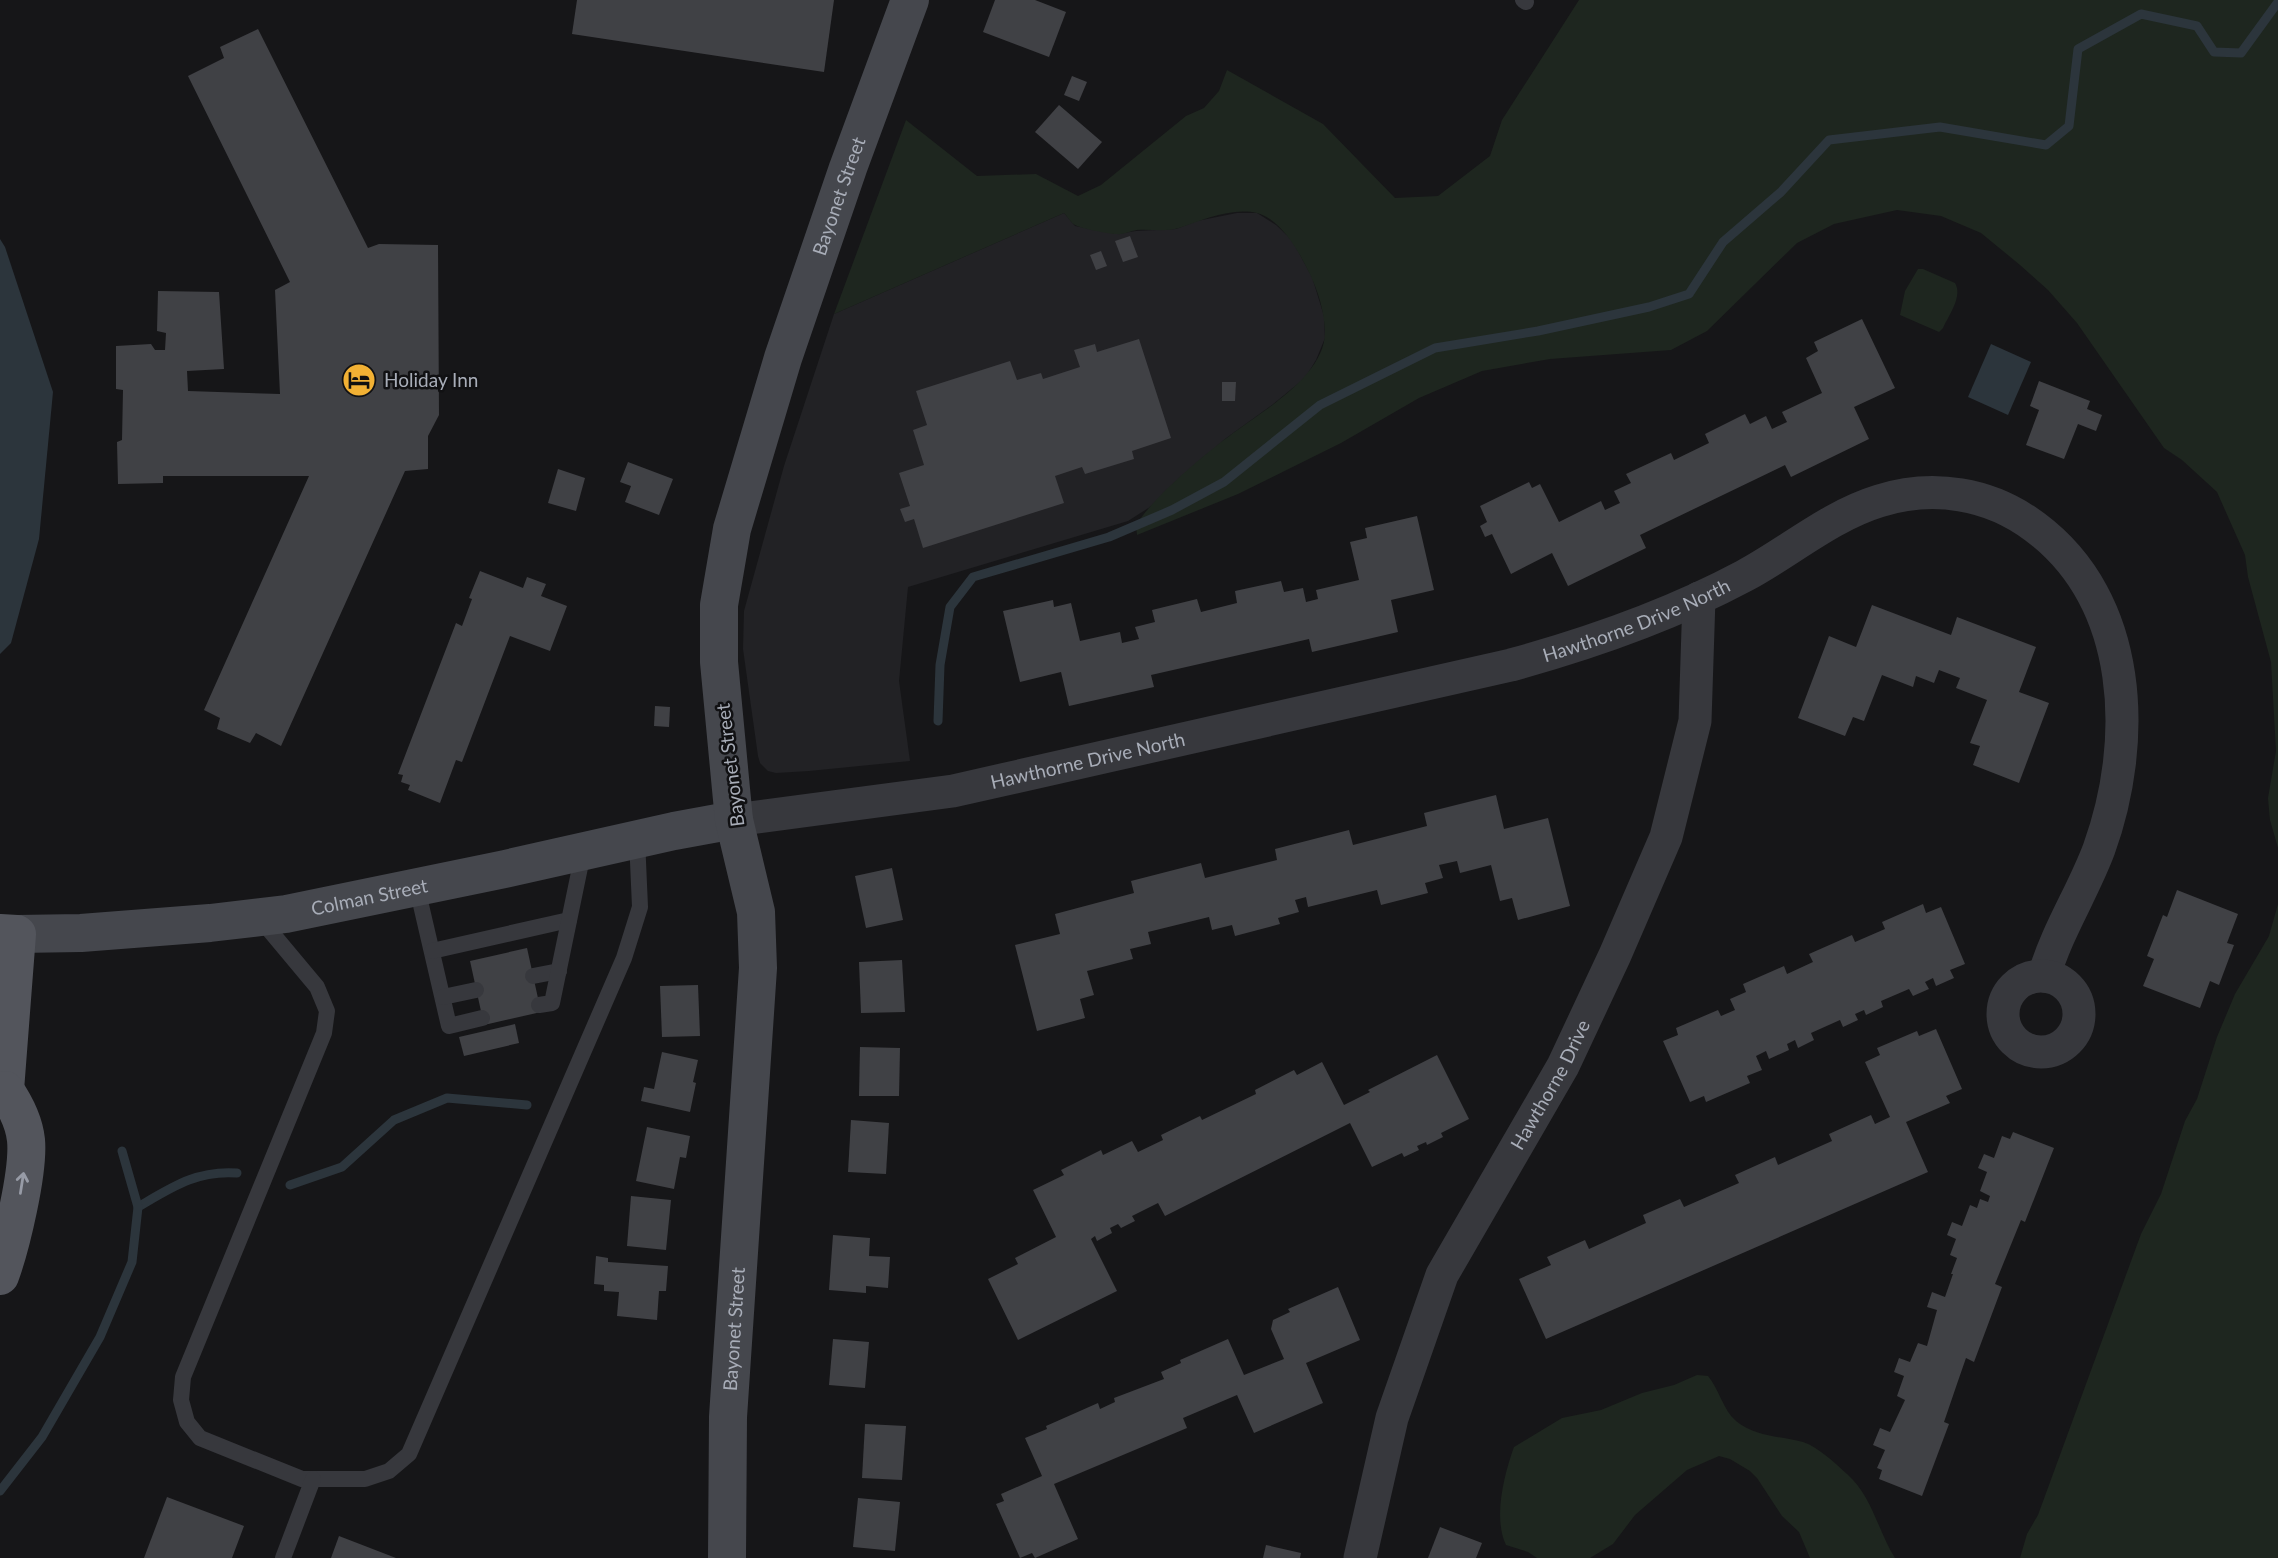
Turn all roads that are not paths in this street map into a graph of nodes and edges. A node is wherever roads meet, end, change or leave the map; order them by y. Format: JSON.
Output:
{"nodes":[{"id":1,"x":910,"y":0,"type":"edge"},
{"id":2,"x":1699,"y":598,"type":"junction"},
{"id":3,"x":734,"y":820,"type":"junction"},
{"id":4,"x":637,"y":839,"type":"junction"},
{"id":5,"x":584,"y":851,"type":"junction"},
{"id":6,"x":417,"y":888,"type":"junction"},
{"id":7,"x":259,"y":917,"type":"junction"},
{"id":8,"x":569,"y":920,"type":"junction"},
{"id":9,"x":9,"y":933,"type":"edge"},
{"id":10,"x":432,"y":951,"type":"junction"},
{"id":11,"x":559,"y":971,"type":"junction"},
{"id":12,"x":533,"y":976,"type":"dead end"},
{"id":13,"x":2045,"y":976,"type":"dead end"},
{"id":14,"x":476,"y":990,"type":"dead end"},
{"id":15,"x":443,"y":998,"type":"junction"},
{"id":16,"x":540,"y":1005,"type":"dead end"},
{"id":17,"x":482,"y":1018,"type":"dead end"},
{"id":18,"x":3,"y":1093,"type":"edge"},
{"id":19,"x":0,"y":1276,"type":"edge"},
{"id":20,"x":313,"y":1479,"type":"junction"},
{"id":21,"x":283,"y":1558,"type":"edge"},
{"id":22,"x":727,"y":1558,"type":"edge"},
{"id":23,"x":1360,"y":1558,"type":"edge"}],
"edges":[{"from":1,"to":3,"type":"street","name":"Bayonet Street"},
{"from":2,"to":3,"type":"street","name":"Hawthorne Drive North"},
{"from":2,"to":13,"type":"street","name":"Hawthorne Drive North"},
{"from":2,"to":23,"type":"street","name":"Hawthorne Drive"},
{"from":3,"to":4,"type":"street","name":"Colman Street"},
{"from":3,"to":22,"type":"street","name":"Bayonet Street"},
{"from":4,"to":5,"type":"street","name":"Colman Street"},
{"from":4,"to":20,"type":"lane"},
{"from":5,"to":6,"type":"street","name":"Colman Street"},
{"from":5,"to":8,"type":"lane"},
{"from":6,"to":7,"type":"street","name":"Colman Street"},
{"from":6,"to":10,"type":"lane"},
{"from":7,"to":9,"type":"street","name":"Colman Street"},
{"from":7,"to":20,"type":"lane"},
{"from":8,"to":10,"type":"lane"},
{"from":8,"to":11,"type":"lane"},
{"from":9,"to":18,"type":"main road"},
{"from":10,"to":15,"type":"lane"},
{"from":11,"to":12,"type":"lane"},
{"from":11,"to":16,"type":"lane"},
{"from":14,"to":15,"type":"lane"},
{"from":15,"to":17,"type":"lane"},
{"from":19,"to":18,"type":"main road","one_way":true},
{"from":20,"to":21,"type":"lane"}]}
